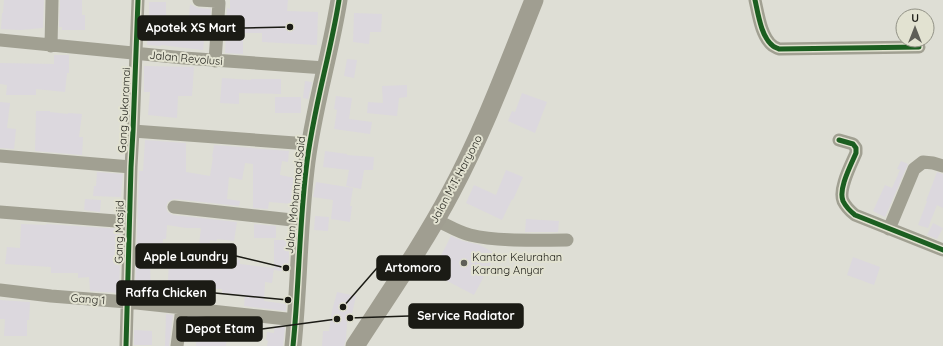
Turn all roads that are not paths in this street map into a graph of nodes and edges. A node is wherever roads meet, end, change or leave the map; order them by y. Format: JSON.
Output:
{"nodes":[{"id":1,"x":52,"y":0,"type":"edge"},
{"id":2,"x":138,"y":0,"type":"edge"},
{"id":3,"x":199,"y":0,"type":"edge"},
{"id":4,"x":339,"y":0,"type":"edge"},
{"id":5,"x":534,"y":0,"type":"edge"},
{"id":6,"x":755,"y":0,"type":"edge"},
{"id":7,"x":0,"y":40,"type":"edge"},
{"id":8,"x":51,"y":46,"type":"junction"},
{"id":9,"x":895,"y":47,"type":"edge"},
{"id":10,"x":136,"y":54,"type":"junction"},
{"id":11,"x":216,"y":61,"type":"junction"},
{"id":12,"x":325,"y":68,"type":"junction"},
{"id":13,"x":133,"y":130,"type":"junction"},
{"id":14,"x":839,"y":140,"type":"dead end"},
{"id":15,"x":309,"y":144,"type":"junction"},
{"id":16,"x":0,"y":156,"type":"edge"},
{"id":17,"x":943,"y":166,"type":"edge"},
{"id":18,"x":131,"y":167,"type":"junction"},
{"id":19,"x":174,"y":206,"type":"dead end"},
{"id":20,"x":0,"y":212,"type":"edge"},
{"id":21,"x":436,"y":220,"type":"junction"},
{"id":22,"x":301,"y":221,"type":"junction"},
{"id":23,"x":129,"y":222,"type":"junction"},
{"id":24,"x":889,"y":229,"type":"junction"},
{"id":25,"x":567,"y":240,"type":"dead end"},
{"id":26,"x":943,"y":250,"type":"edge"},
{"id":27,"x":0,"y":290,"type":"edge"},
{"id":28,"x":127,"y":302,"type":"junction"},
{"id":29,"x":182,"y":308,"type":"junction"},
{"id":30,"x":296,"y":320,"type":"junction"},
{"id":31,"x":126,"y":346,"type":"edge"},
{"id":32,"x":176,"y":346,"type":"edge"},
{"id":33,"x":293,"y":346,"type":"edge"},
{"id":34,"x":355,"y":346,"type":"edge"}],
"edges":[{"from":1,"to":8,"type":"street"},
{"from":2,"to":10,"type":"street","name":"Gang Sukaramai"},
{"from":3,"to":11,"type":"street"},
{"from":4,"to":12,"type":"street","name":"Jalan Mohammad Said"},
{"from":5,"to":21,"type":"main road","name":"Jalan M.T. Haryono"},
{"from":6,"to":9,"type":"street"},
{"from":7,"to":8,"type":"street","name":"Jalan Revolusi"},
{"from":8,"to":10,"type":"street","name":"Jalan Revolusi"},
{"from":10,"to":11,"type":"street","name":"Jalan Revolusi"},
{"from":10,"to":13,"type":"street","name":"Gang Sukaramai"},
{"from":11,"to":12,"type":"street","name":"Jalan Revolusi"},
{"from":12,"to":15,"type":"street","name":"Jalan Mohammad Said"},
{"from":13,"to":15,"type":"street"},
{"from":13,"to":18,"type":"street","name":"Gang Sukaramai"},
{"from":14,"to":24,"type":"street"},
{"from":15,"to":22,"type":"street","name":"Jalan Mohammad Said"},
{"from":16,"to":18,"type":"street"},
{"from":17,"to":24,"type":"street"},
{"from":18,"to":23,"type":"street","name":"Gang Masjid"},
{"from":19,"to":22,"type":"street"},
{"from":20,"to":23,"type":"street"},
{"from":21,"to":25,"type":"street"},
{"from":21,"to":34,"type":"main road","name":"Jalan M.T. Haryono"},
{"from":22,"to":30,"type":"street","name":"Jalan Mohammad Said"},
{"from":23,"to":28,"type":"street","name":"Gang Masjid"},
{"from":24,"to":26,"type":"street"},
{"from":27,"to":28,"type":"street","name":"Gang 1"},
{"from":28,"to":29,"type":"street","name":"Gang 1"},
{"from":28,"to":31,"type":"street","name":"Gang Masjid"},
{"from":29,"to":30,"type":"street","name":"Gang 1"},
{"from":29,"to":32,"type":"street"},
{"from":30,"to":33,"type":"street","name":"Jalan Mohammad Said"}]}
